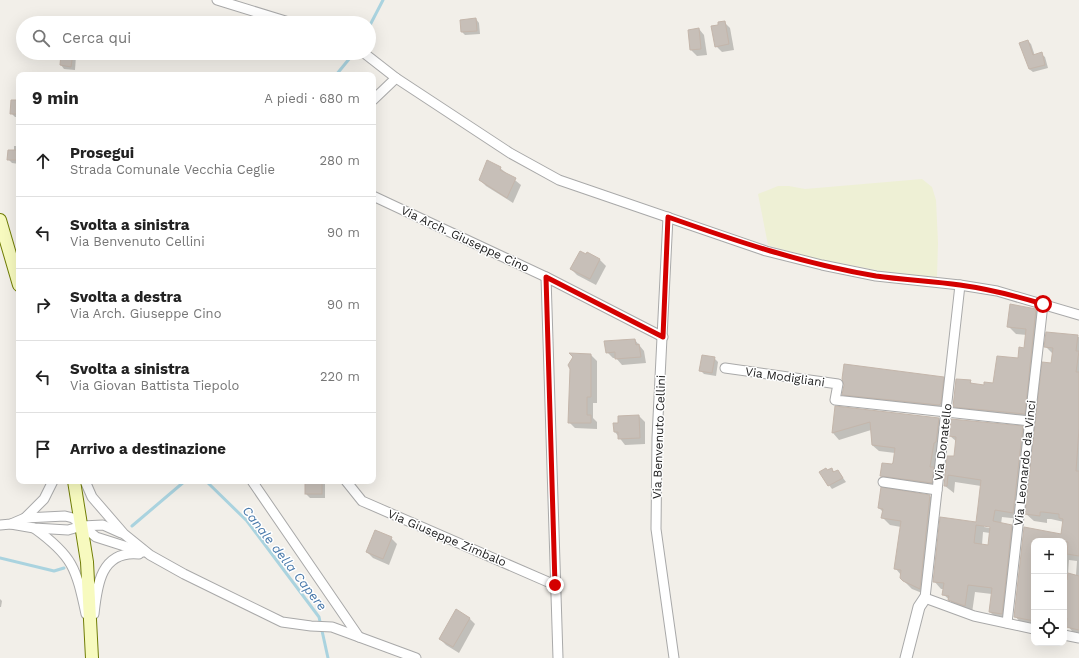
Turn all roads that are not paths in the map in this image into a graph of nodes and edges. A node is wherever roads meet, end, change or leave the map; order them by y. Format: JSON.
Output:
{"nodes":[{"id":1,"x":217,"y":0,"type":"edge"},
{"id":2,"x":269,"y":16,"type":"edge"},
{"id":3,"x":373,"y":60,"type":"edge"},
{"id":4,"x":396,"y":78,"type":"junction"},
{"id":5,"x":376,"y":97,"type":"edge"},
{"id":6,"x":376,"y":197,"type":"edge"},
{"id":7,"x":668,"y":217,"type":"junction"},
{"id":8,"x":0,"y":220,"type":"edge"},
{"id":9,"x":16,"y":275,"type":"edge"},
{"id":10,"x":546,"y":277,"type":"junction"},
{"id":11,"x":960,"y":285,"type":"junction"},
{"id":12,"x":1043,"y":304,"type":"junction"},
{"id":13,"x":1079,"y":315,"type":"edge"},
{"id":14,"x":663,"y":337,"type":"junction"},
{"id":15,"x":725,"y":368,"type":"dead end"},
{"id":16,"x":946,"y":411,"type":"junction"},
{"id":17,"x":1030,"y":421,"type":"junction"},
{"id":18,"x":883,"y":482,"type":"dead end"},
{"id":19,"x":52,"y":484,"type":"edge"},
{"id":20,"x":75,"y":484,"type":"edge"},
{"id":21,"x":86,"y":484,"type":"edge"},
{"id":22,"x":254,"y":484,"type":"edge"},
{"id":23,"x":348,"y":484,"type":"edge"},
{"id":24,"x":937,"y":490,"type":"junction"},
{"id":25,"x":25,"y":518,"type":"junction"},
{"id":26,"x":11,"y":524,"type":"junction"},
{"id":27,"x":0,"y":525,"type":"edge"},
{"id":28,"x":82,"y":526,"type":"junction"},
{"id":29,"x":34,"y":528,"type":"junction"},
{"id":30,"x":124,"y":534,"type":"junction"},
{"id":31,"x":150,"y":555,"type":"junction"},
{"id":32,"x":555,"y":585,"type":"junction"},
{"id":33,"x":926,"y":598,"type":"junction"},
{"id":34,"x":1007,"y":623,"type":"junction"},
{"id":35,"x":1031,"y":627,"type":"edge"},
{"id":36,"x":1067,"y":636,"type":"edge"},
{"id":37,"x":359,"y":637,"type":"junction"},
{"id":38,"x":1079,"y":638,"type":"edge"},
{"id":39,"x":91,"y":640,"type":"junction"},
{"id":40,"x":673,"y":657,"type":"edge"},
{"id":41,"x":92,"y":658,"type":"edge"},
{"id":42,"x":416,"y":658,"type":"edge"},
{"id":43,"x":558,"y":658,"type":"edge"},
{"id":44,"x":906,"y":658,"type":"edge"}],
"edges":[{"from":1,"to":2,"type":"street"},
{"from":3,"to":4,"type":"street"},
{"from":4,"to":5,"type":"street"},
{"from":4,"to":7,"type":"street"},
{"from":6,"to":10,"type":"street","name":"Via Arch. Giuseppe Cino"},
{"from":7,"to":11,"type":"street"},
{"from":7,"to":14,"type":"street","name":"Via Benvenuto Cellini"},
{"from":8,"to":9,"type":"main road"},
{"from":10,"to":14,"type":"street","name":"Via Arch. Giuseppe Cino"},
{"from":10,"to":32,"type":"street"},
{"from":11,"to":12,"type":"street"},
{"from":11,"to":16,"type":"street","name":"Via Donatello"},
{"from":12,"to":13,"type":"street"},
{"from":12,"to":17,"type":"street","name":"Via Leonardo da Vinci"},
{"from":14,"to":40,"type":"street","name":"Via Benvenuto Cellini"},
{"from":15,"to":16,"type":"street","name":"Via Modigliani"},
{"from":16,"to":17,"type":"street"},
{"from":16,"to":24,"type":"street","name":"Via Donatello"},
{"from":17,"to":34,"type":"street","name":"Via Leonardo da Vinci"},
{"from":18,"to":24,"type":"street"},
{"from":19,"to":25,"type":"street"},
{"from":20,"to":28,"type":"main road"},
{"from":21,"to":30,"type":"street"},
{"from":22,"to":37,"type":"street"},
{"from":23,"to":32,"type":"street","name":"Via Giuseppe Zimbalo"},
{"from":24,"to":33,"type":"street","name":"Via Donatello"},
{"from":25,"to":26,"type":"street"},
{"from":25,"to":28,"type":"street"},
{"from":26,"to":27,"type":"street"},
{"from":26,"to":29,"type":"street"},
{"from":28,"to":29,"type":"street"},
{"from":28,"to":30,"type":"street"},
{"from":28,"to":31,"type":"street"},
{"from":28,"to":39,"type":"main road"},
{"from":29,"to":39,"type":"street"},
{"from":30,"to":31,"type":"street"},
{"from":31,"to":37,"type":"street"},
{"from":31,"to":39,"type":"street"},
{"from":32,"to":43,"type":"street"},
{"from":33,"to":34,"type":"street"},
{"from":33,"to":44,"type":"street"},
{"from":34,"to":35,"type":"street"},
{"from":36,"to":38,"type":"street"},
{"from":37,"to":42,"type":"street"},
{"from":39,"to":41,"type":"main road"}]}
